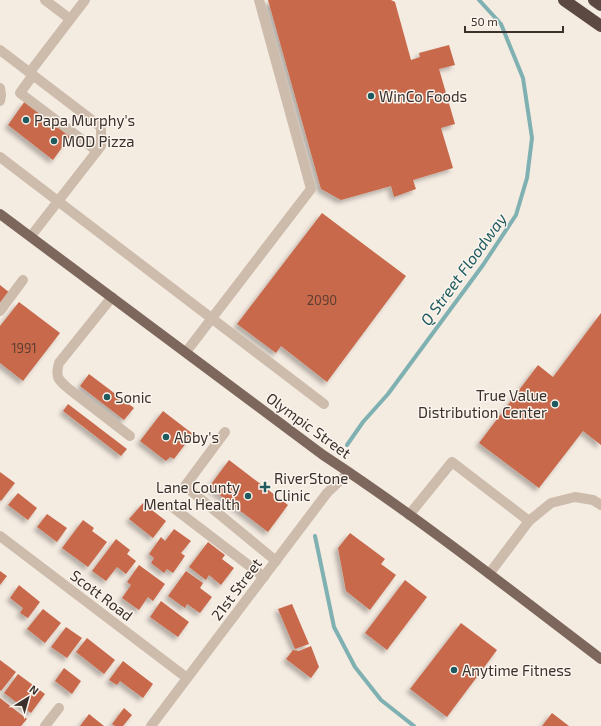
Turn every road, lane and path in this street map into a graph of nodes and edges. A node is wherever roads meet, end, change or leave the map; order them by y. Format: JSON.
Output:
{"nodes":[{"id":1,"x":45,"y":0,"type":"edge"},
{"id":2,"x":85,"y":0,"type":"edge"},
{"id":3,"x":259,"y":0,"type":"edge"},
{"id":4,"x":564,"y":0,"type":"edge"},
{"id":5,"x":594,"y":0,"type":"edge"},
{"id":6,"x":601,"y":5,"type":"edge"},
{"id":7,"x":70,"y":19,"type":"junction"},
{"id":8,"x":601,"y":26,"type":"edge"},
{"id":9,"x":0,"y":50,"type":"edge"},
{"id":10,"x":31,"y":74,"type":"junction"},
{"id":11,"x":0,"y":88,"type":"edge"},
{"id":12,"x":0,"y":101,"type":"edge"},
{"id":13,"x":97,"y":151,"type":"junction"},
{"id":14,"x":0,"y":157,"type":"edge"},
{"id":15,"x":58,"y":201,"type":"junction"},
{"id":16,"x":0,"y":214,"type":"edge"},
{"id":17,"x":31,"y":236,"type":"junction"},
{"id":18,"x":23,"y":280,"type":"dead end"},
{"id":19,"x":112,"y":296,"type":"junction"},
{"id":20,"x":0,"y":311,"type":"edge"},
{"id":21,"x":211,"y":318,"type":"junction"},
{"id":22,"x":186,"y":352,"type":"junction"},
{"id":23,"x":324,"y":404,"type":"dead end"},
{"id":24,"x":225,"y":432,"type":"dead end"},
{"id":25,"x":130,"y":436,"type":"dead end"},
{"id":26,"x":349,"y":472,"type":"junction"},
{"id":27,"x":601,"y":505,"type":"edge"},
{"id":28,"x":171,"y":506,"type":"dead end"},
{"id":29,"x":409,"y":515,"type":"junction"},
{"id":30,"x":529,"y":521,"type":"junction"},
{"id":31,"x":0,"y":536,"type":"edge"},
{"id":32,"x":276,"y":561,"type":"junction"},
{"id":33,"x":489,"y":574,"type":"junction"},
{"id":34,"x":264,"y":577,"type":"junction"},
{"id":35,"x":601,"y":659,"type":"edge"},
{"id":36,"x":187,"y":678,"type":"junction"},
{"id":37,"x":59,"y":708,"type":"dead end"},
{"id":38,"x":45,"y":726,"type":"edge"},
{"id":39,"x":151,"y":726,"type":"edge"}],
"edges":[{"from":1,"to":7,"type":"street"},
{"from":2,"to":7,"type":"street"},
{"from":3,"to":21,"type":"street"},
{"from":4,"to":8,"type":"highway"},
{"from":5,"to":6,"type":"highway"},
{"from":7,"to":10,"type":"street"},
{"from":9,"to":10,"type":"street"},
{"from":10,"to":13,"type":"street"},
{"from":10,"to":13,"type":"street"},
{"from":11,"to":12,"type":"street"},
{"from":13,"to":15,"type":"street"},
{"from":14,"to":15,"type":"street"},
{"from":15,"to":17,"type":"street"},
{"from":15,"to":21,"type":"street"},
{"from":16,"to":17,"type":"main road","name":"Olympic Street"},
{"from":17,"to":19,"type":"main road","name":"Olympic Street"},
{"from":18,"to":20,"type":"street"},
{"from":19,"to":22,"type":"main road","name":"Olympic Street"},
{"from":19,"to":25,"type":"street"},
{"from":21,"to":22,"type":"street"},
{"from":21,"to":23,"type":"street"},
{"from":22,"to":26,"type":"main road","name":"Olympic Street"},
{"from":24,"to":32,"type":"street"},
{"from":26,"to":29,"type":"main road","name":"Olympic Street"},
{"from":26,"to":32,"type":"street","name":"21st Street"},
{"from":27,"to":30,"type":"street"},
{"from":28,"to":34,"type":"street"},
{"from":29,"to":30,"type":"street"},
{"from":29,"to":33,"type":"main road","name":"Olympic Street"},
{"from":30,"to":33,"type":"street"},
{"from":31,"to":36,"type":"street","name":"Scott Road"},
{"from":32,"to":34,"type":"street","name":"21st Street"},
{"from":33,"to":35,"type":"main road","name":"Olympic Street"},
{"from":34,"to":36,"type":"street","name":"21st Street"},
{"from":36,"to":39,"type":"street","name":"21st Street"},
{"from":37,"to":38,"type":"street"}]}
